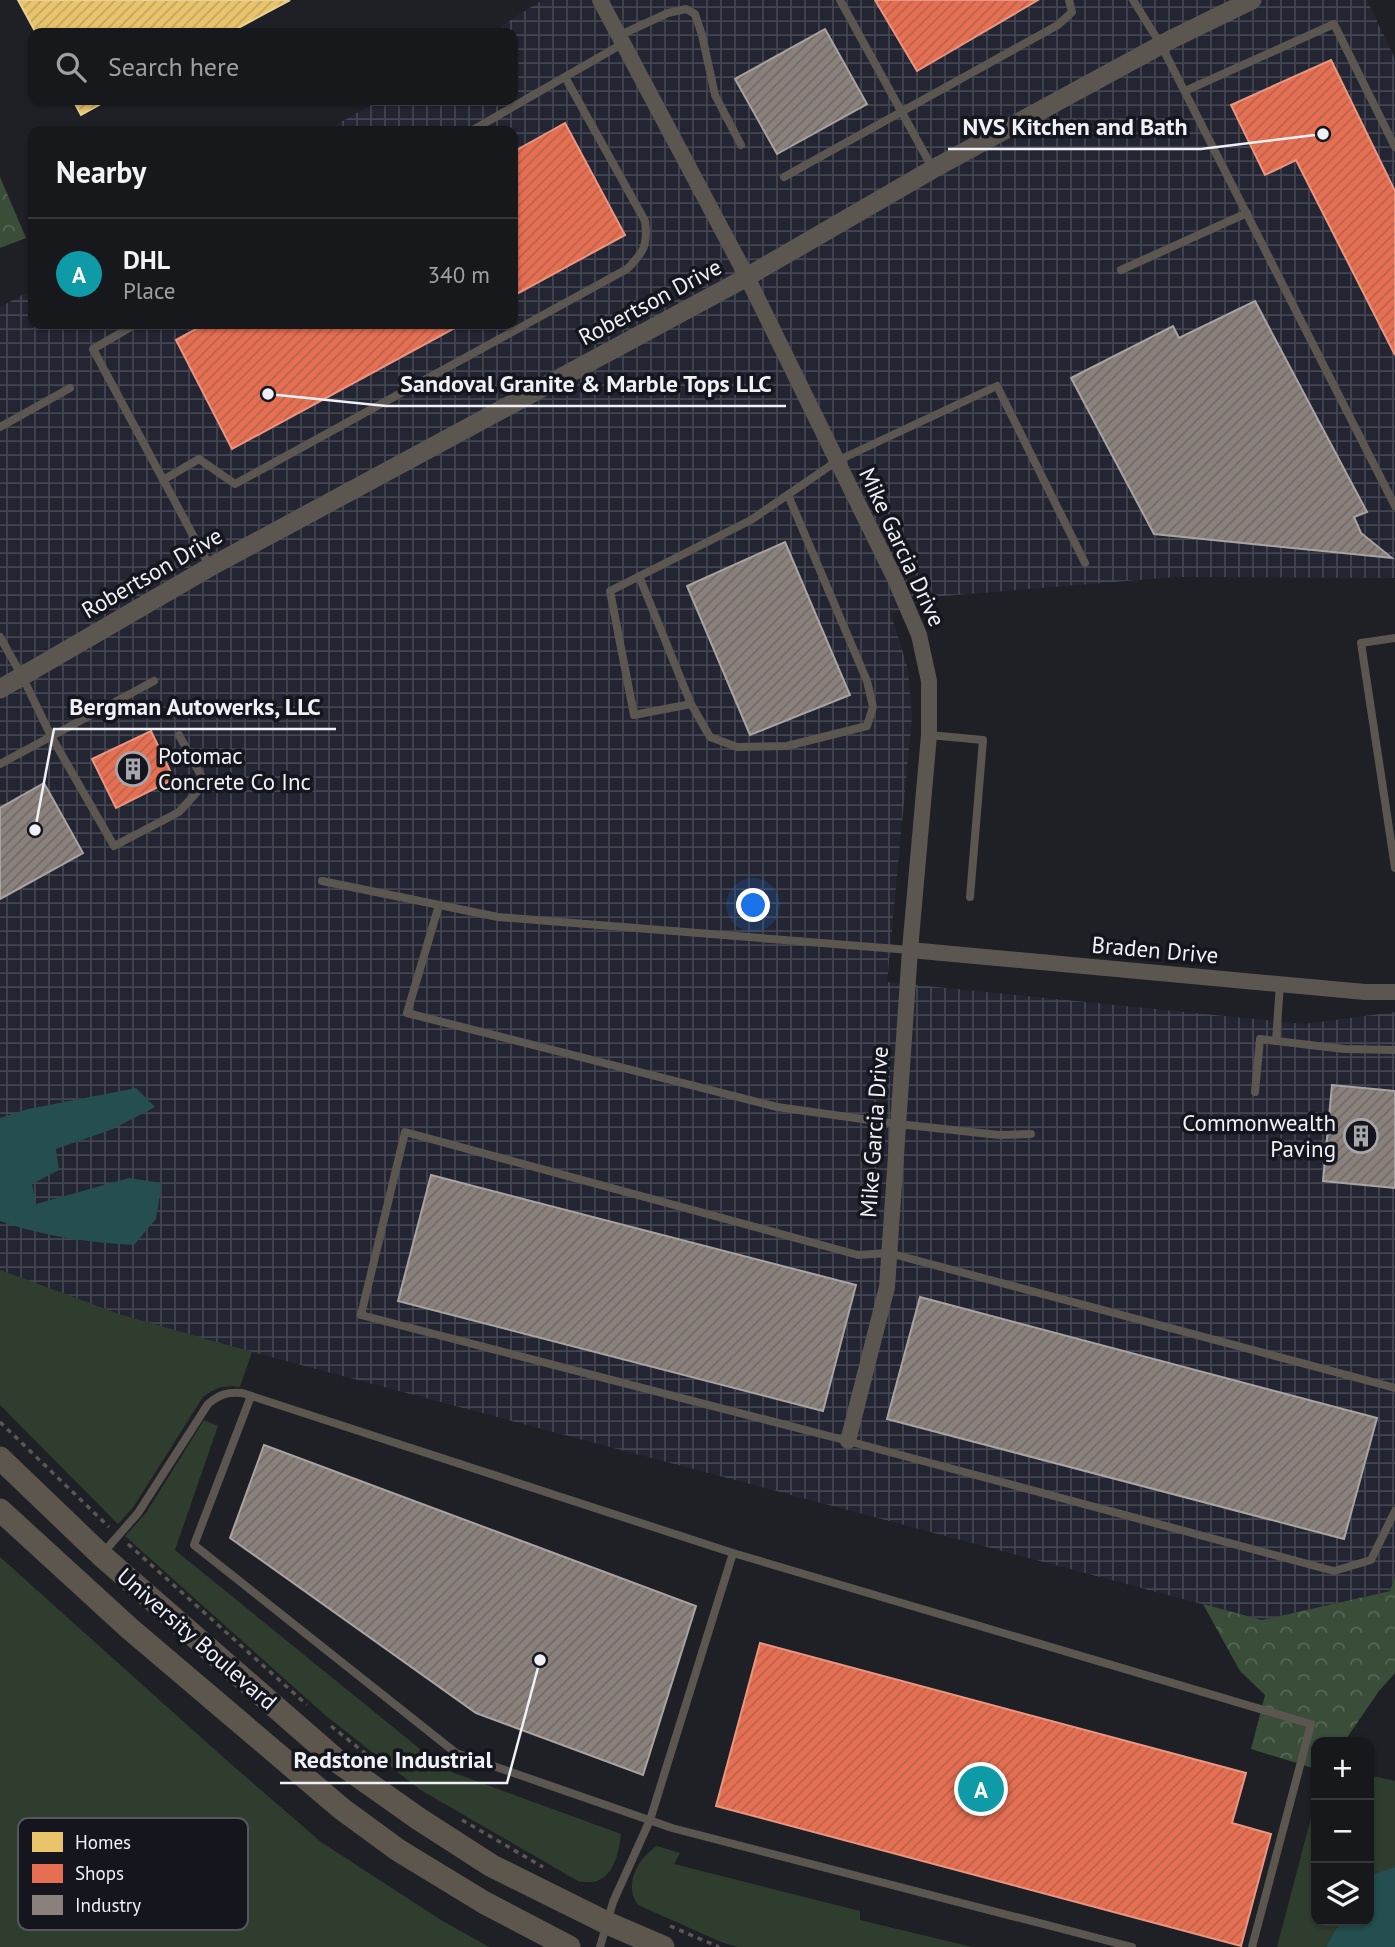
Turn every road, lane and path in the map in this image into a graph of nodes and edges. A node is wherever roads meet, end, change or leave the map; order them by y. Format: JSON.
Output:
{"nodes":[{"id":1,"x":600,"y":0,"type":"edge"},
{"id":2,"x":840,"y":0,"type":"edge"},
{"id":3,"x":1069,"y":0,"type":"edge"},
{"id":4,"x":1133,"y":0,"type":"edge"},
{"id":5,"x":1252,"y":0,"type":"edge"},
{"id":6,"x":620,"y":40,"type":"junction"},
{"id":7,"x":1161,"y":45,"type":"junction"},
{"id":8,"x":565,"y":77,"type":"junction"},
{"id":9,"x":1185,"y":91,"type":"junction"},
{"id":10,"x":518,"y":104,"type":"edge"},
{"id":11,"x":516,"y":105,"type":"edge"},
{"id":12,"x":902,"y":111,"type":"junction"},
{"id":13,"x":480,"y":126,"type":"edge"},
{"id":14,"x":741,"y":145,"type":"dead end"},
{"id":15,"x":1395,"y":147,"type":"edge"},
{"id":16,"x":933,"y":169,"type":"junction"},
{"id":17,"x":785,"y":177,"type":"dead end"},
{"id":18,"x":1247,"y":213,"type":"junction"},
{"id":19,"x":1121,"y":270,"type":"dead end"},
{"id":20,"x":747,"y":277,"type":"junction"},
{"id":21,"x":127,"y":329,"type":"edge"},
{"id":22,"x":518,"y":329,"type":"edge"},
{"id":23,"x":518,"y":329,"type":"edge"},
{"id":24,"x":70,"y":388,"type":"dead end"},
{"id":25,"x":0,"y":427,"type":"edge"},
{"id":26,"x":837,"y":461,"type":"junction"},
{"id":27,"x":163,"y":480,"type":"junction"},
{"id":28,"x":789,"y":495,"type":"junction"},
{"id":29,"x":1395,"y":506,"type":"edge"},
{"id":30,"x":1085,"y":563,"type":"dead end"},
{"id":31,"x":210,"y":567,"type":"junction"},
{"id":32,"x":639,"y":576,"type":"junction"},
{"id":33,"x":0,"y":637,"type":"edge"},
{"id":34,"x":1395,"y":638,"type":"edge"},
{"id":35,"x":22,"y":676,"type":"junction"},
{"id":36,"x":154,"y":681,"type":"dead end"},
{"id":37,"x":0,"y":689,"type":"edge"},
{"id":38,"x":691,"y":704,"type":"junction"},
{"id":39,"x":179,"y":735,"type":"dead end"},
{"id":40,"x":929,"y":735,"type":"junction"},
{"id":41,"x":51,"y":736,"type":"junction"},
{"id":42,"x":0,"y":764,"type":"edge"},
{"id":43,"x":1395,"y":868,"type":"edge"},
{"id":44,"x":322,"y":881,"type":"dead end"},
{"id":45,"x":970,"y":897,"type":"dead end"},
{"id":46,"x":439,"y":905,"type":"junction"},
{"id":47,"x":910,"y":950,"type":"junction"},
{"id":48,"x":1280,"y":984,"type":"junction"},
{"id":49,"x":1395,"y":992,"type":"edge"},
{"id":50,"x":1276,"y":1041,"type":"junction"},
{"id":51,"x":1395,"y":1050,"type":"edge"},
{"id":52,"x":1255,"y":1092,"type":"dead end"},
{"id":53,"x":898,"y":1124,"type":"junction"},
{"id":54,"x":1031,"y":1134,"type":"dead end"},
{"id":55,"x":889,"y":1253,"type":"junction"},
{"id":56,"x":1395,"y":1388,"type":"edge"},
{"id":57,"x":251,"y":1396,"type":"junction"},
{"id":58,"x":0,"y":1422,"type":"edge"},
{"id":59,"x":848,"y":1441,"type":"junction"},
{"id":60,"x":0,"y":1458,"type":"edge"},
{"id":61,"x":0,"y":1510,"type":"edge"},
{"id":62,"x":1395,"y":1511,"type":"edge"},
{"id":63,"x":118,"y":1535,"type":"junction"},
{"id":64,"x":733,"y":1553,"type":"junction"},
{"id":65,"x":101,"y":1555,"type":"junction"},
{"id":66,"x":316,"y":1713,"type":"dead end"},
{"id":67,"x":326,"y":1722,"type":"dead end"},
{"id":68,"x":377,"y":1763,"type":"dead end"},
{"id":69,"x":455,"y":1816,"type":"dead end"},
{"id":70,"x":650,"y":1820,"type":"junction"},
{"id":71,"x":551,"y":1871,"type":"dead end"},
{"id":72,"x":660,"y":1922,"type":"dead end"},
{"id":73,"x":607,"y":1923,"type":"junction"},
{"id":74,"x":569,"y":1947,"type":"edge"},
{"id":75,"x":600,"y":1947,"type":"edge"},
{"id":76,"x":663,"y":1947,"type":"edge"},
{"id":77,"x":719,"y":1947,"type":"edge"},
{"id":78,"x":1132,"y":1947,"type":"edge"},
{"id":79,"x":1252,"y":1947,"type":"edge"}],
"edges":[{"from":1,"to":6,"type":"street","name":"Mike Garcia Drive"},
{"from":2,"to":12,"type":"lane"},
{"from":3,"to":12,"type":"lane"},
{"from":4,"to":7,"type":"lane"},
{"from":5,"to":7,"type":"street","name":"Robertson Drive"},
{"from":6,"to":8,"type":"lane"},
{"from":6,"to":14,"type":"lane"},
{"from":6,"to":20,"type":"street","name":"Mike Garcia Drive"},
{"from":7,"to":9,"type":"lane"},
{"from":7,"to":16,"type":"street","name":"Robertson Drive"},
{"from":8,"to":10,"type":"lane"},
{"from":8,"to":22,"type":"lane"},
{"from":9,"to":15,"type":"lane"},
{"from":9,"to":18,"type":"lane"},
{"from":11,"to":13,"type":"lane"},
{"from":12,"to":16,"type":"lane"},
{"from":12,"to":17,"type":"lane"},
{"from":16,"to":20,"type":"street","name":"Robertson Drive"},
{"from":18,"to":19,"type":"lane"},
{"from":18,"to":29,"type":"lane"},
{"from":20,"to":26,"type":"street","name":"Mike Garcia Drive"},
{"from":20,"to":31,"type":"street","name":"Robertson Drive"},
{"from":21,"to":27,"type":"lane"},
{"from":23,"to":27,"type":"lane"},
{"from":24,"to":25,"type":"lane"},
{"from":26,"to":28,"type":"lane"},
{"from":26,"to":30,"type":"lane"},
{"from":26,"to":40,"type":"street","name":"Mike Garcia Drive"},
{"from":27,"to":31,"type":"lane"},
{"from":28,"to":32,"type":"lane"},
{"from":28,"to":38,"type":"lane"},
{"from":31,"to":35,"type":"street","name":"Robertson Drive"},
{"from":32,"to":38,"type":"lane"},
{"from":32,"to":38,"type":"lane"},
{"from":33,"to":35,"type":"lane"},
{"from":34,"to":43,"type":"lane"},
{"from":35,"to":37,"type":"street","name":"Robertson Drive"},
{"from":35,"to":41,"type":"lane"},
{"from":36,"to":41,"type":"lane"},
{"from":39,"to":41,"type":"lane"},
{"from":40,"to":45,"type":"lane"},
{"from":40,"to":47,"type":"street","name":"Mike Garcia Drive"},
{"from":41,"to":42,"type":"lane"},
{"from":44,"to":46,"type":"lane"},
{"from":46,"to":47,"type":"lane"},
{"from":46,"to":53,"type":"lane"},
{"from":47,"to":48,"type":"street","name":"Braden Drive"},
{"from":47,"to":53,"type":"street","name":"Mike Garcia Drive"},
{"from":48,"to":49,"type":"street","name":"Braden Drive"},
{"from":48,"to":50,"type":"lane"},
{"from":50,"to":51,"type":"lane"},
{"from":50,"to":52,"type":"lane"},
{"from":53,"to":54,"type":"lane"},
{"from":53,"to":55,"type":"street","name":"Mike Garcia Drive"},
{"from":55,"to":56,"type":"lane"},
{"from":55,"to":59,"type":"street","name":"Mike Garcia Drive"},
{"from":55,"to":59,"type":"lane"},
{"from":57,"to":63,"type":"lane"},
{"from":57,"to":64,"type":"lane"},
{"from":57,"to":70,"type":"lane"},
{"from":58,"to":63,"type":"path"},
{"from":59,"to":62,"type":"lane"},
{"from":60,"to":65,"type":"main road","name":"University Boulevard"},
{"from":61,"to":74,"type":"main road","name":"University Boulevard"},
{"from":63,"to":65,"type":"lane"},
{"from":63,"to":66,"type":"path"},
{"from":64,"to":70,"type":"lane"},
{"from":64,"to":79,"type":"lane"},
{"from":65,"to":73,"type":"main road","name":"University Boulevard"},
{"from":67,"to":68,"type":"path"},
{"from":69,"to":71,"type":"path"},
{"from":70,"to":73,"type":"lane"},
{"from":70,"to":78,"type":"lane"},
{"from":72,"to":77,"type":"path"},
{"from":73,"to":75,"type":"lane"},
{"from":73,"to":76,"type":"main road","name":"University Boulevard"}]}
